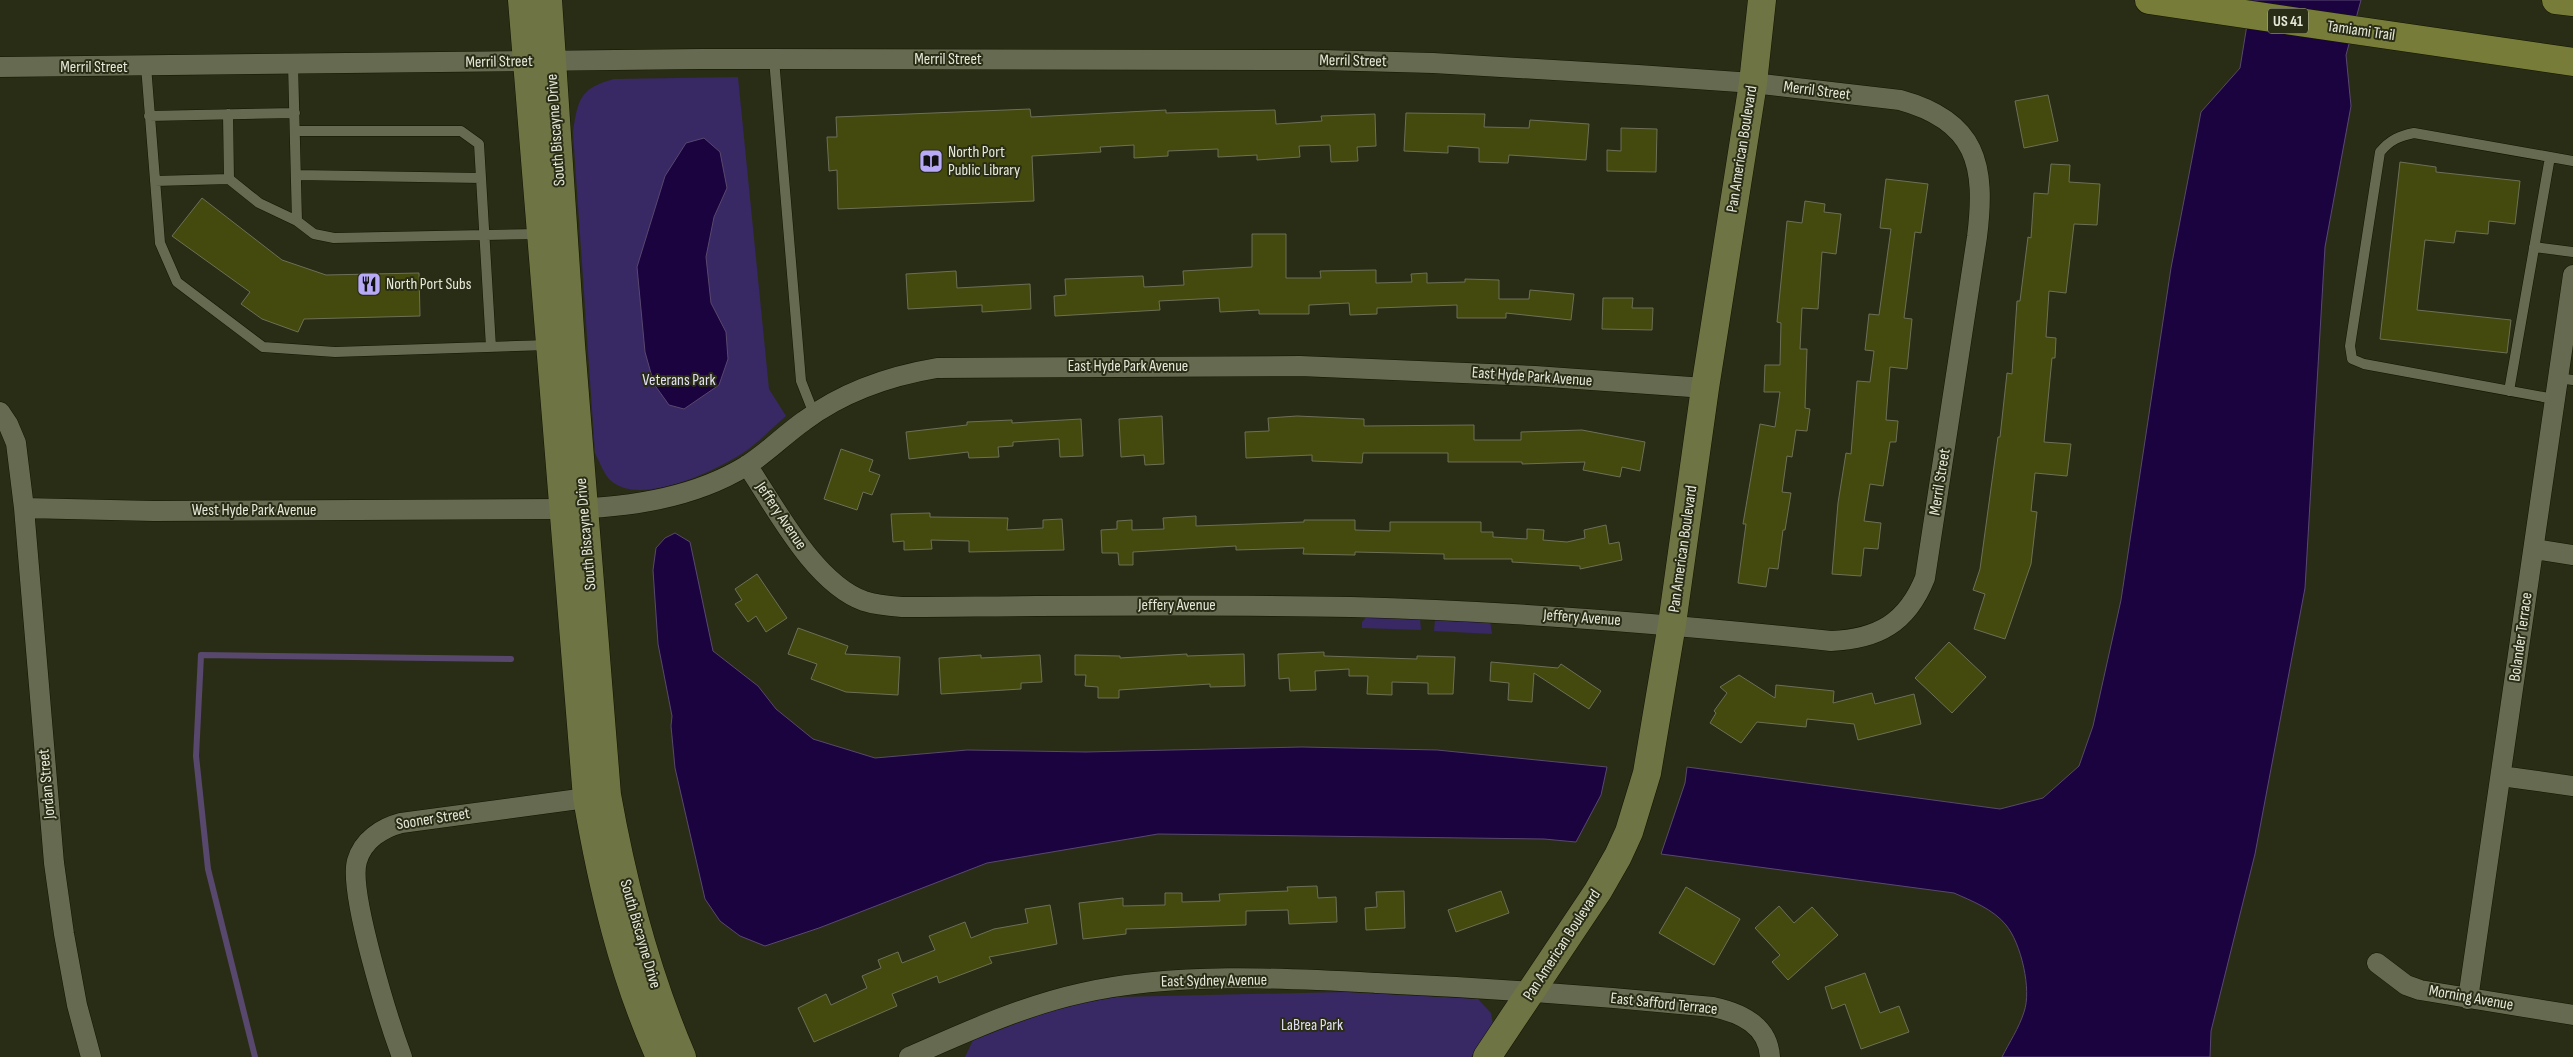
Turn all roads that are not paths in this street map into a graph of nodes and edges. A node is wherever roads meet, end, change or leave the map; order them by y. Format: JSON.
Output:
{"nodes":[{"id":1,"x":522,"y":0,"type":"edge"},
{"id":2,"x":548,"y":0,"type":"edge"},
{"id":3,"x":1762,"y":0,"type":"edge"},
{"id":4,"x":2148,"y":0,"type":"edge"},
{"id":5,"x":2556,"y":0,"type":"edge"},
{"id":6,"x":2573,"y":2,"type":"edge"},
{"id":7,"x":774,"y":60,"type":"junction"},
{"id":8,"x":539,"y":61,"type":"junction"},
{"id":9,"x":2573,"y":62,"type":"edge"},
{"id":10,"x":293,"y":64,"type":"junction"},
{"id":11,"x":146,"y":66,"type":"junction"},
{"id":12,"x":0,"y":67,"type":"edge"},
{"id":13,"x":1753,"y":83,"type":"junction"},
{"id":14,"x":295,"y":113,"type":"junction"},
{"id":15,"x":228,"y":114,"type":"junction"},
{"id":16,"x":149,"y":116,"type":"junction"},
{"id":17,"x":296,"y":131,"type":"junction"},
{"id":18,"x":2550,"y":157,"type":"junction"},
{"id":19,"x":2573,"y":161,"type":"edge"},
{"id":20,"x":297,"y":175,"type":"junction"},
{"id":21,"x":481,"y":178,"type":"junction"},
{"id":22,"x":229,"y":179,"type":"junction"},
{"id":23,"x":155,"y":181,"type":"junction"},
{"id":24,"x":297,"y":221,"type":"junction"},
{"id":25,"x":541,"y":234,"type":"junction"},
{"id":26,"x":483,"y":235,"type":"junction"},
{"id":27,"x":2534,"y":247,"type":"junction"},
{"id":28,"x":2573,"y":252,"type":"edge"},
{"id":29,"x":2573,"y":275,"type":"edge"},
{"id":30,"x":549,"y":345,"type":"junction"},
{"id":31,"x":491,"y":347,"type":"junction"},
{"id":32,"x":2565,"y":379,"type":"edge"},
{"id":33,"x":1705,"y":388,"type":"junction"},
{"id":34,"x":2509,"y":391,"type":"junction"},
{"id":35,"x":2554,"y":399,"type":"junction"},
{"id":36,"x":0,"y":412,"type":"edge"},
{"id":37,"x":814,"y":414,"type":"junction"},
{"id":38,"x":747,"y":465,"type":"junction"},
{"id":39,"x":24,"y":508,"type":"junction"},
{"id":40,"x":573,"y":509,"type":"junction"},
{"id":41,"x":2534,"y":549,"type":"junction"},
{"id":42,"x":2573,"y":555,"type":"edge"},
{"id":43,"x":1672,"y":624,"type":"junction"},
{"id":44,"x":2501,"y":776,"type":"junction"},
{"id":45,"x":2573,"y":786,"type":"edge"},
{"id":46,"x":597,"y":796,"type":"junction"},
{"id":47,"x":2377,"y":963,"type":"dead end"},
{"id":48,"x":1532,"y":991,"type":"junction"},
{"id":49,"x":2468,"y":999,"type":"junction"},
{"id":50,"x":2573,"y":1015,"type":"edge"},
{"id":51,"x":947,"y":1049,"type":"edge"},
{"id":52,"x":91,"y":1057,"type":"edge"},
{"id":53,"x":402,"y":1057,"type":"edge"},
{"id":54,"x":660,"y":1057,"type":"edge"},
{"id":55,"x":682,"y":1057,"type":"edge"},
{"id":56,"x":909,"y":1057,"type":"edge"},
{"id":57,"x":1487,"y":1057,"type":"edge"},
{"id":58,"x":1770,"y":1057,"type":"edge"}],
"edges":[{"from":1,"to":8,"type":"street","name":"South Biscayne Drive"},
{"from":2,"to":8,"type":"street","name":"South Biscayne Drive"},
{"from":3,"to":13,"type":"street","name":"Pan American Boulevard"},
{"from":4,"to":9,"type":"main road","name":"Tamiami Trail","number":"US 41"},
{"from":5,"to":6,"type":"main road"},
{"from":7,"to":8,"type":"street","name":"Merril Street"},
{"from":7,"to":13,"type":"street","name":"Merril Street"},
{"from":7,"to":37,"type":"lane"},
{"from":8,"to":10,"type":"street","name":"Merril Street"},
{"from":8,"to":25,"type":"street","name":"South Biscayne Drive"},
{"from":8,"to":40,"type":"street","name":"South Biscayne Drive"},
{"from":10,"to":11,"type":"street","name":"Merril Street"},
{"from":10,"to":14,"type":"lane"},
{"from":11,"to":12,"type":"street","name":"Merril Street"},
{"from":11,"to":16,"type":"lane"},
{"from":13,"to":33,"type":"street","name":"Pan American Boulevard"},
{"from":13,"to":43,"type":"street","name":"Merril Street"},
{"from":14,"to":15,"type":"lane"},
{"from":14,"to":17,"type":"lane"},
{"from":15,"to":16,"type":"lane"},
{"from":15,"to":22,"type":"lane"},
{"from":16,"to":23,"type":"lane"},
{"from":17,"to":20,"type":"lane"},
{"from":17,"to":21,"type":"lane"},
{"from":18,"to":19,"type":"lane"},
{"from":18,"to":27,"type":"lane"},
{"from":18,"to":34,"type":"lane"},
{"from":20,"to":21,"type":"lane"},
{"from":20,"to":24,"type":"lane"},
{"from":21,"to":26,"type":"lane"},
{"from":22,"to":23,"type":"lane"},
{"from":22,"to":24,"type":"lane"},
{"from":23,"to":31,"type":"lane"},
{"from":24,"to":26,"type":"lane"},
{"from":25,"to":26,"type":"lane"},
{"from":25,"to":30,"type":"street","name":"South Biscayne Drive"},
{"from":26,"to":31,"type":"lane"},
{"from":27,"to":28,"type":"lane"},
{"from":27,"to":34,"type":"lane"},
{"from":29,"to":32,"type":"street","name":"Bolander Terrace"},
{"from":30,"to":31,"type":"lane"},
{"from":30,"to":40,"type":"street","name":"South Biscayne Drive"},
{"from":32,"to":35,"type":"street","name":"Bolander Terrace"},
{"from":33,"to":37,"type":"street","name":"East Hyde Park Avenue"},
{"from":33,"to":43,"type":"street","name":"Pan American Boulevard"},
{"from":34,"to":35,"type":"lane"},
{"from":35,"to":41,"type":"street","name":"Bolander Terrace"},
{"from":36,"to":39,"type":"street"},
{"from":37,"to":38,"type":"street","name":"East Hyde Park Avenue"},
{"from":38,"to":40,"type":"street","name":"East Hyde Park Avenue"},
{"from":38,"to":43,"type":"street","name":"Jeffery Avenue"},
{"from":39,"to":40,"type":"street","name":"West Hyde Park Avenue"},
{"from":39,"to":52,"type":"street","name":"Jordan Street"},
{"from":40,"to":46,"type":"street","name":"South Biscayne Drive"},
{"from":41,"to":42,"type":"street"},
{"from":41,"to":44,"type":"street","name":"Bolander Terrace"},
{"from":43,"to":48,"type":"street","name":"Pan American Boulevard"},
{"from":44,"to":45,"type":"street"},
{"from":44,"to":49,"type":"street","name":"Bolander Terrace"},
{"from":46,"to":53,"type":"street","name":"Sooner Street"},
{"from":46,"to":54,"type":"street","name":"South Biscayne Drive"},
{"from":46,"to":55,"type":"street","name":"South Biscayne Drive"},
{"from":47,"to":49,"type":"street","name":"Morning Avenue"},
{"from":48,"to":51,"type":"street","name":"East Sydney Avenue"},
{"from":48,"to":57,"type":"street","name":"Pan American Boulevard"},
{"from":48,"to":58,"type":"street","name":"East Safford Terrace"},
{"from":49,"to":50,"type":"street","name":"Morning Avenue"},
{"from":51,"to":56,"type":"street","name":"East Sydney Avenue"}]}
